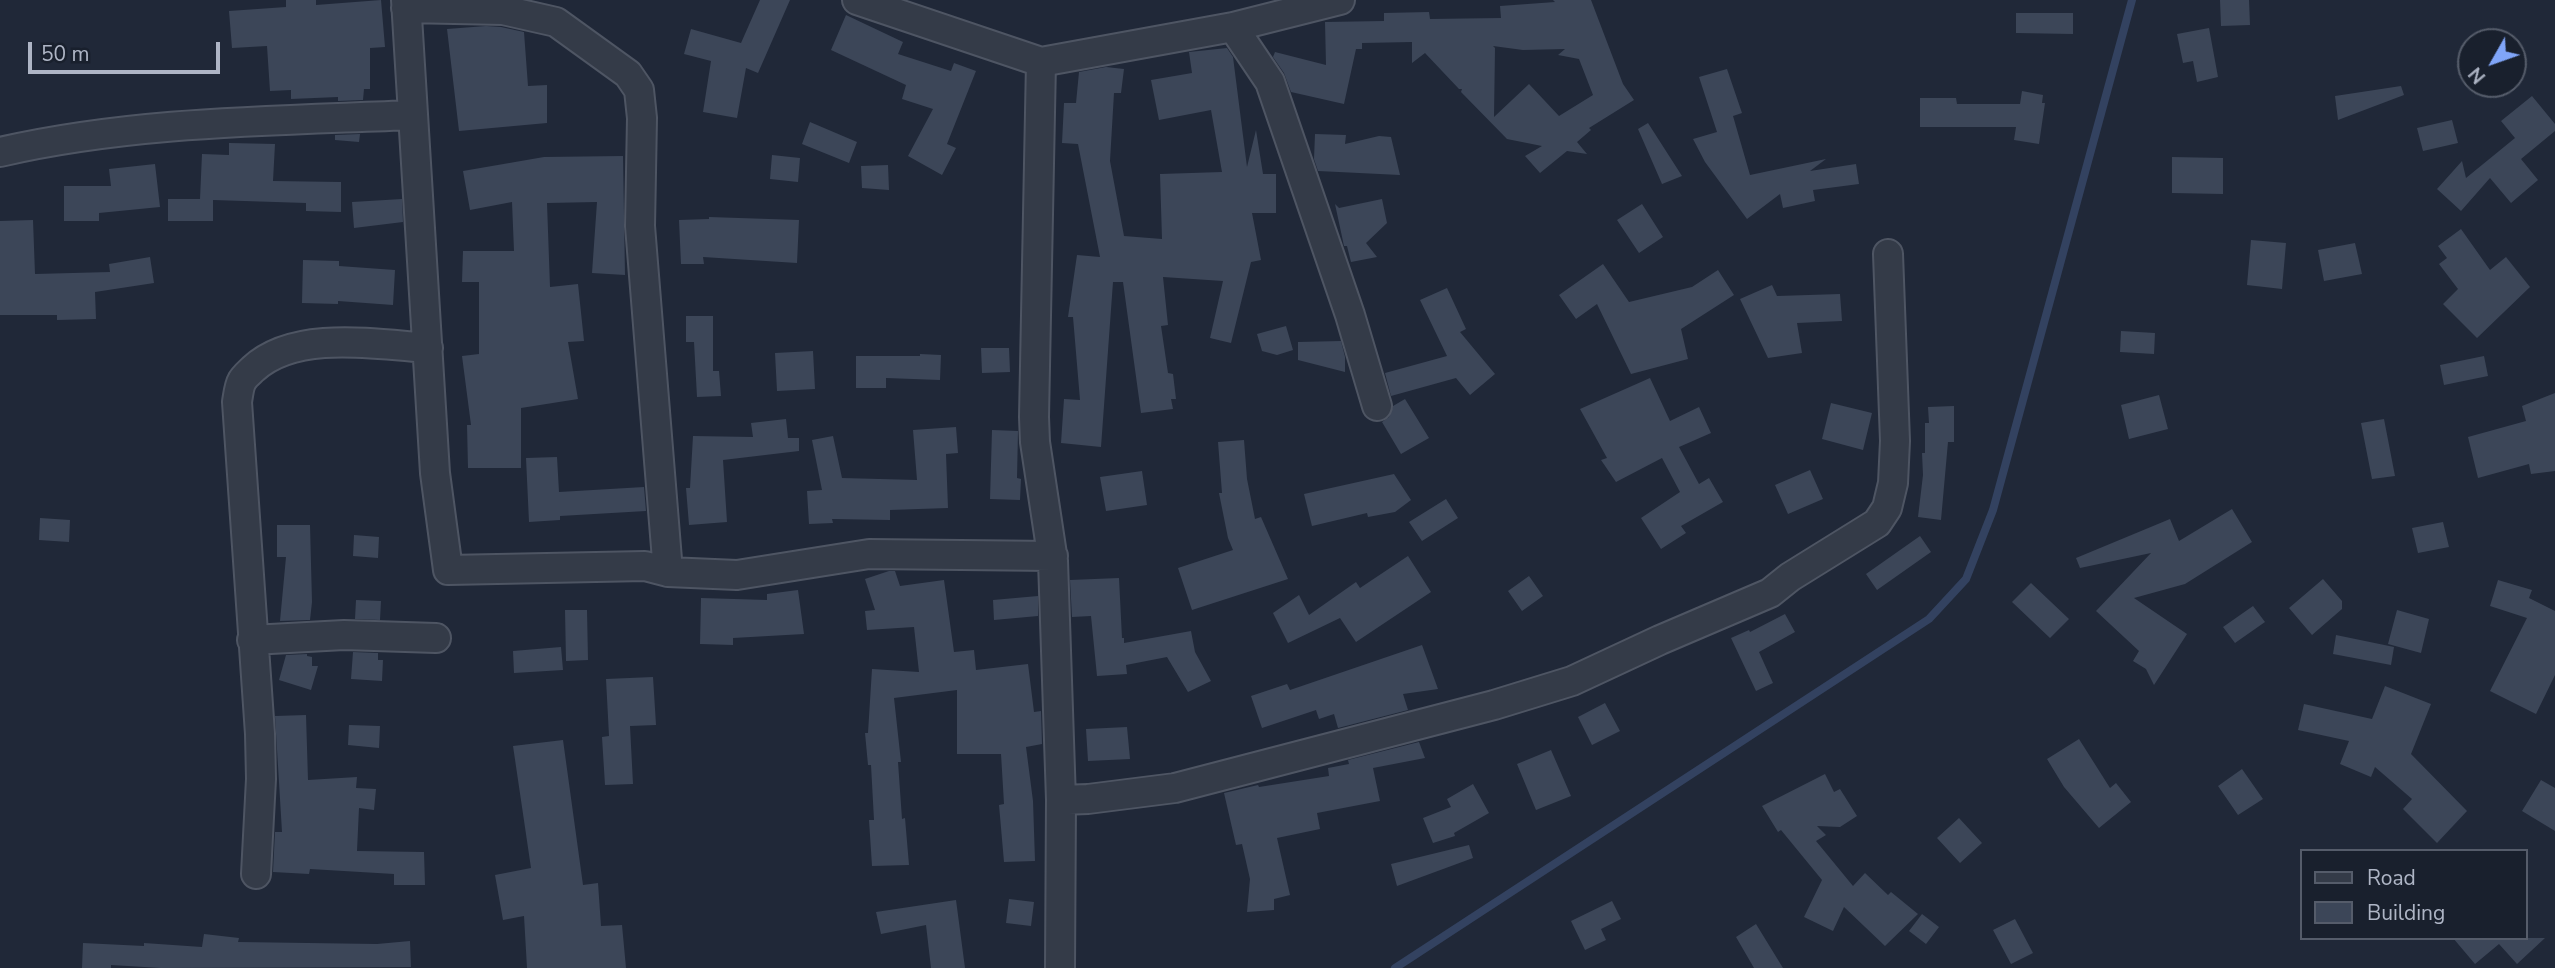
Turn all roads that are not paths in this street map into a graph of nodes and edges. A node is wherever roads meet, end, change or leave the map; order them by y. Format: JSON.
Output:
{"nodes":[{"id":1,"x":857,"y":0,"type":"edge"},
{"id":2,"x":1340,"y":0,"type":"edge"},
{"id":3,"x":406,"y":4,"type":"edge"},
{"id":4,"x":1233,"y":27,"type":"junction"},
{"id":5,"x":1041,"y":62,"type":"junction"},
{"id":6,"x":413,"y":115,"type":"junction"},
{"id":7,"x":0,"y":152,"type":"edge"},
{"id":8,"x":1888,"y":254,"type":"dead end"},
{"id":9,"x":428,"y":348,"type":"junction"},
{"id":10,"x":1377,"y":406,"type":"dead end"},
{"id":11,"x":1052,"y":556,"type":"junction"},
{"id":12,"x":668,"y":572,"type":"junction"},
{"id":13,"x":252,"y":639,"type":"junction"},
{"id":14,"x":436,"y":639,"type":"dead end"},
{"id":15,"x":1061,"y":800,"type":"junction"},
{"id":16,"x":256,"y":874,"type":"dead end"},
{"id":17,"x":1060,"y":968,"type":"edge"}],
"edges":[{"from":1,"to":5,"type":"street"},
{"from":2,"to":4,"type":"street"},
{"from":3,"to":6,"type":"street"},
{"from":3,"to":12,"type":"street"},
{"from":4,"to":5,"type":"street"},
{"from":4,"to":10,"type":"street"},
{"from":5,"to":11,"type":"street"},
{"from":6,"to":7,"type":"street"},
{"from":6,"to":9,"type":"street"},
{"from":8,"to":15,"type":"street"},
{"from":9,"to":12,"type":"street"},
{"from":9,"to":13,"type":"street"},
{"from":11,"to":12,"type":"street"},
{"from":11,"to":15,"type":"street"},
{"from":13,"to":14,"type":"street"},
{"from":13,"to":16,"type":"street"},
{"from":15,"to":17,"type":"street"}]}
